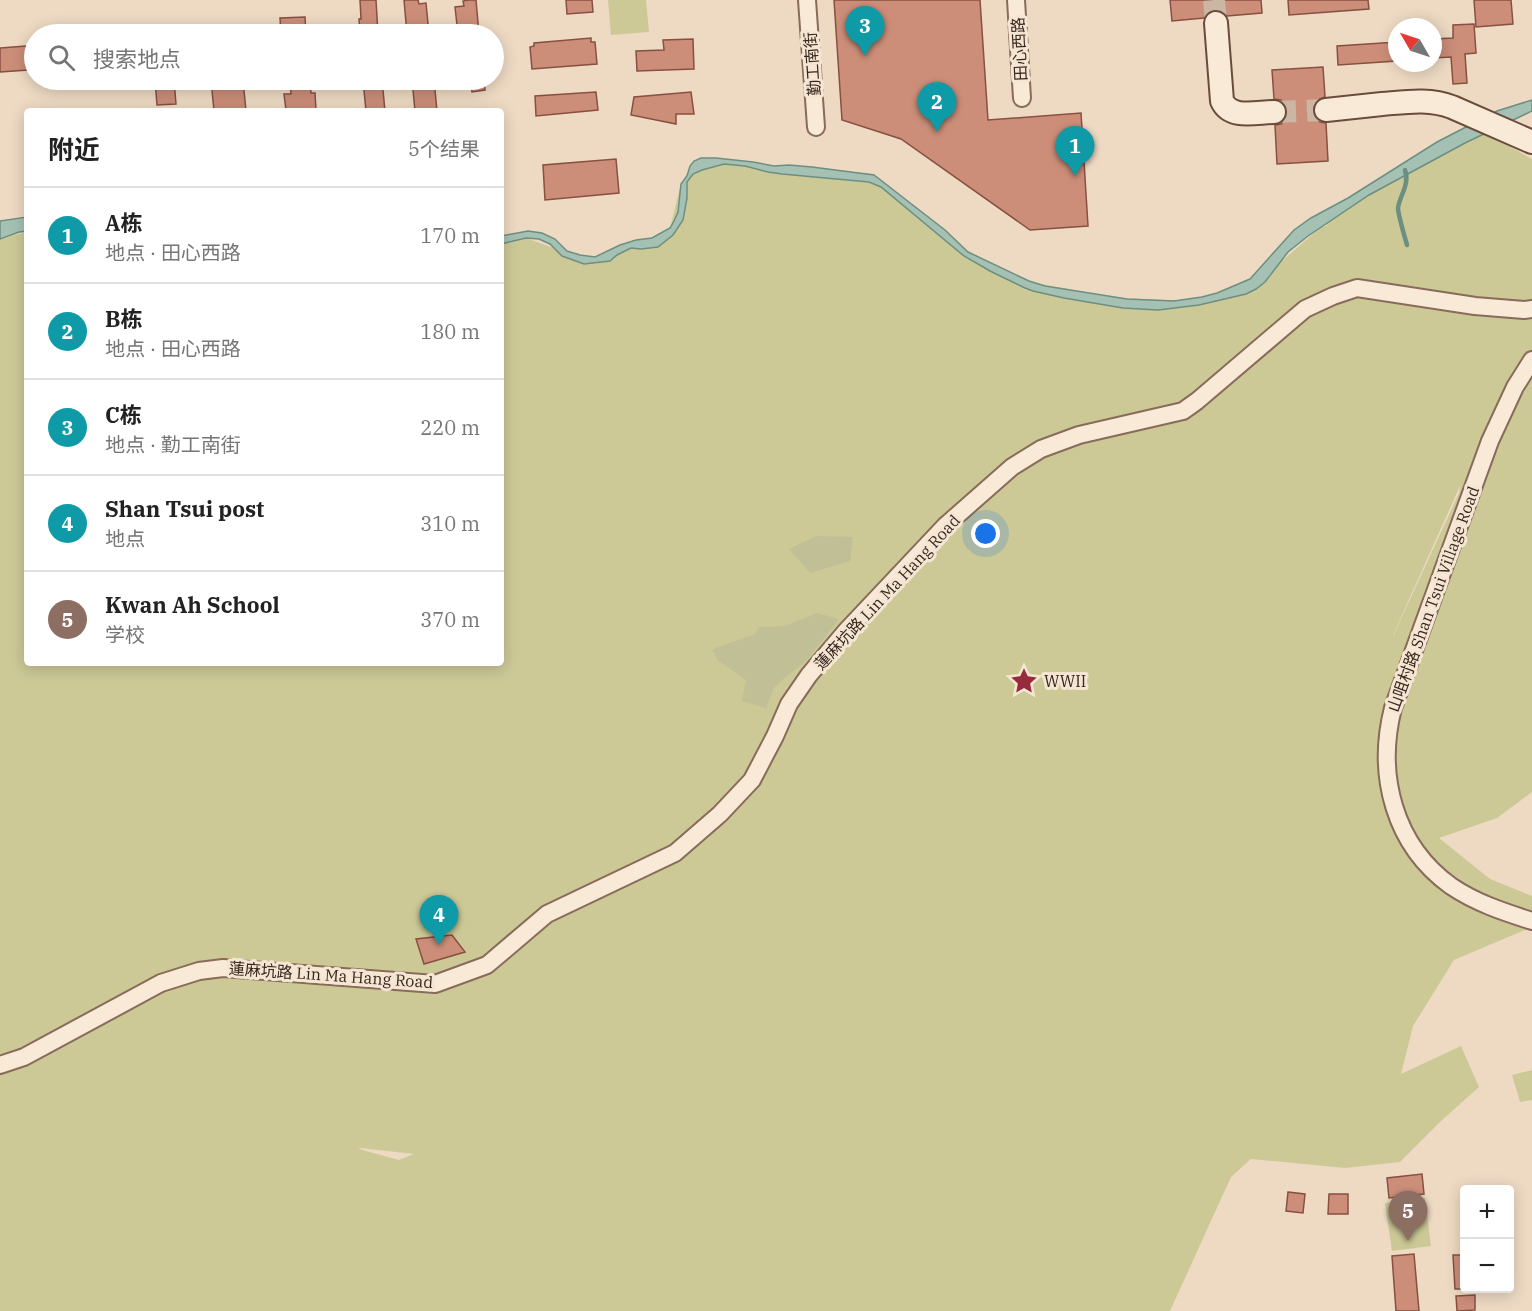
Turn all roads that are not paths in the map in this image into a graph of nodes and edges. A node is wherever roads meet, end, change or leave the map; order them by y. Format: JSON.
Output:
{"nodes":[{"id":1,"x":807,"y":0,"type":"edge"},
{"id":2,"x":1016,"y":0,"type":"edge"},
{"id":3,"x":1216,"y":23,"type":"tunnel mouth"},
{"id":4,"x":1022,"y":98,"type":"dead end"},
{"id":5,"x":1326,"y":110,"type":"tunnel mouth"},
{"id":6,"x":1274,"y":112,"type":"tunnel mouth"},
{"id":7,"x":816,"y":127,"type":"dead end"},
{"id":8,"x":1532,"y":142,"type":"edge"},
{"id":9,"x":1532,"y":309,"type":"edge"},
{"id":10,"x":1532,"y":360,"type":"edge"},
{"id":11,"x":1532,"y":921,"type":"edge"},
{"id":12,"x":0,"y":1065,"type":"edge"}],
"edges":[{"from":1,"to":7,"type":"street","name":"勤工南街"},
{"from":2,"to":4,"type":"street","name":"田心西路"},
{"from":3,"to":6,"type":"main road"},
{"from":5,"to":8,"type":"main road"},
{"from":9,"to":12,"type":"street","name":"蓮麻坑路 Lin Ma Hang Road"},
{"from":10,"to":11,"type":"street","name":"山咀村路 Shan Tsui Village Road"}]}
